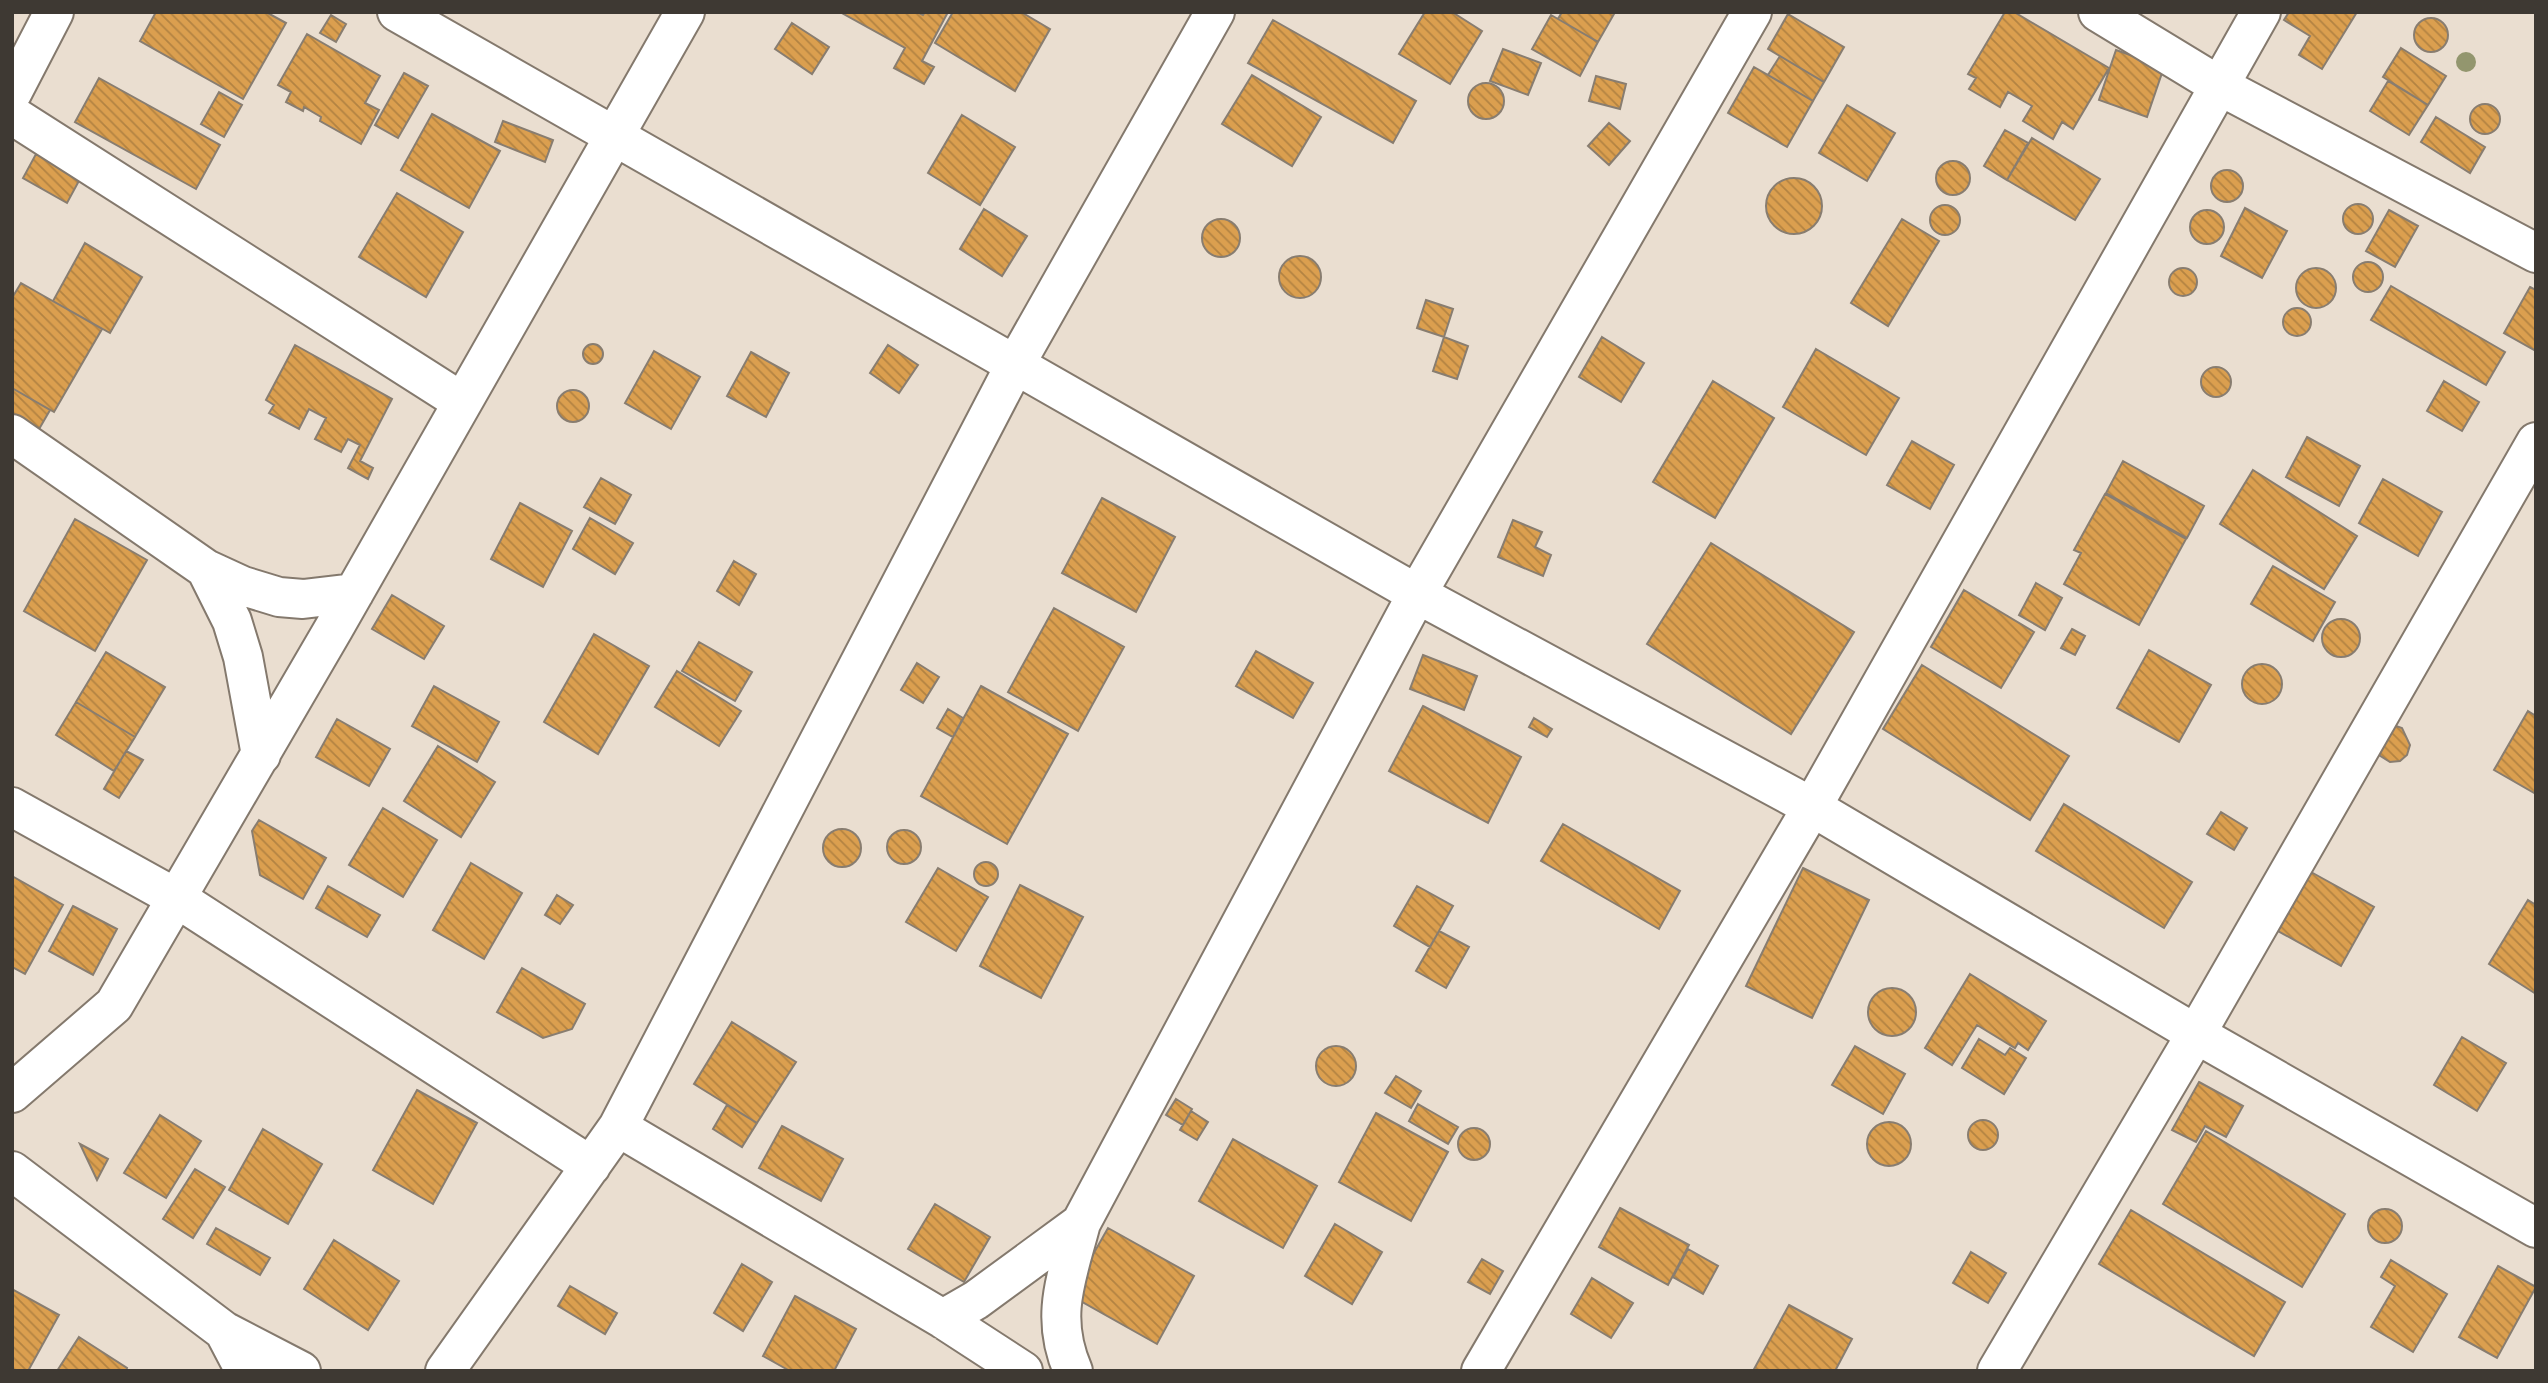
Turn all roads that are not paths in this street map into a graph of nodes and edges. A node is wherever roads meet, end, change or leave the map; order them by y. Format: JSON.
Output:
{"nodes":[{"id":1,"x":54,"y":12,"type":"edge"},
{"id":2,"x":397,"y":12,"type":"edge"},
{"id":3,"x":685,"y":12,"type":"edge"},
{"id":4,"x":1215,"y":12,"type":"edge"},
{"id":5,"x":1752,"y":12,"type":"edge"},
{"id":6,"x":2098,"y":12,"type":"edge"},
{"id":7,"x":2261,"y":12,"type":"edge"},
{"id":8,"x":2218,"y":85,"type":"junction"},
{"id":9,"x":12,"y":93,"type":"edge"},
{"id":10,"x":12,"y":115,"type":"edge"},
{"id":11,"x":614,"y":136,"type":"junction"},
{"id":12,"x":2536,"y":253,"type":"edge"},
{"id":13,"x":1015,"y":365,"type":"junction"},
{"id":14,"x":461,"y":402,"type":"junction"},
{"id":15,"x":12,"y":434,"type":"edge"},
{"id":16,"x":2536,"y":442,"type":"edge"},
{"id":17,"x":206,"y":569,"type":"junction"},
{"id":18,"x":354,"y":593,"type":"junction"},
{"id":19,"x":1417,"y":594,"type":"junction"},
{"id":20,"x":261,"y":755,"type":"junction"},
{"id":21,"x":12,"y":807,"type":"edge"},
{"id":22,"x":1812,"y":807,"type":"junction"},
{"id":23,"x":178,"y":899,"type":"junction"},
{"id":24,"x":2196,"y":1034,"type":"junction"},
{"id":25,"x":12,"y":1093,"type":"edge"},
{"id":26,"x":618,"y":1127,"type":"junction"},
{"id":27,"x":591,"y":1167,"type":"junction"},
{"id":28,"x":12,"y":1171,"type":"edge"},
{"id":29,"x":1081,"y":1223,"type":"junction"},
{"id":30,"x":2536,"y":1228,"type":"edge"},
{"id":31,"x":943,"y":1319,"type":"junction"},
{"id":32,"x":224,"y":1331,"type":"junction"},
{"id":33,"x":245,"y":1371,"type":"edge"},
{"id":34,"x":301,"y":1371,"type":"edge"},
{"id":35,"x":445,"y":1371,"type":"edge"},
{"id":36,"x":1023,"y":1371,"type":"edge"},
{"id":37,"x":1073,"y":1371,"type":"edge"},
{"id":38,"x":1481,"y":1371,"type":"edge"},
{"id":39,"x":1997,"y":1371,"type":"edge"}],
"edges":[{"from":1,"to":9,"type":"street"},
{"from":2,"to":11,"type":"street"},
{"from":3,"to":11,"type":"street"},
{"from":4,"to":13,"type":"street"},
{"from":5,"to":19,"type":"street"},
{"from":6,"to":8,"type":"street"},
{"from":7,"to":8,"type":"street"},
{"from":8,"to":12,"type":"street"},
{"from":8,"to":22,"type":"street"},
{"from":10,"to":14,"type":"street"},
{"from":11,"to":13,"type":"street"},
{"from":11,"to":14,"type":"street"},
{"from":13,"to":19,"type":"street"},
{"from":13,"to":26,"type":"street"},
{"from":14,"to":18,"type":"street"},
{"from":15,"to":17,"type":"street"},
{"from":16,"to":24,"type":"street"},
{"from":17,"to":18,"type":"street"},
{"from":17,"to":20,"type":"street"},
{"from":18,"to":20,"type":"street"},
{"from":19,"to":22,"type":"street"},
{"from":19,"to":29,"type":"street"},
{"from":20,"to":23,"type":"street"},
{"from":21,"to":23,"type":"street"},
{"from":22,"to":24,"type":"street"},
{"from":22,"to":38,"type":"street"},
{"from":23,"to":25,"type":"street"},
{"from":23,"to":27,"type":"street"},
{"from":24,"to":30,"type":"street"},
{"from":24,"to":39,"type":"street"},
{"from":26,"to":27,"type":"street"},
{"from":26,"to":31,"type":"street"},
{"from":27,"to":35,"type":"street"},
{"from":28,"to":32,"type":"street"},
{"from":29,"to":31,"type":"street"},
{"from":29,"to":37,"type":"street"},
{"from":31,"to":36,"type":"street"},
{"from":32,"to":33,"type":"street"},
{"from":32,"to":34,"type":"street"}]}
